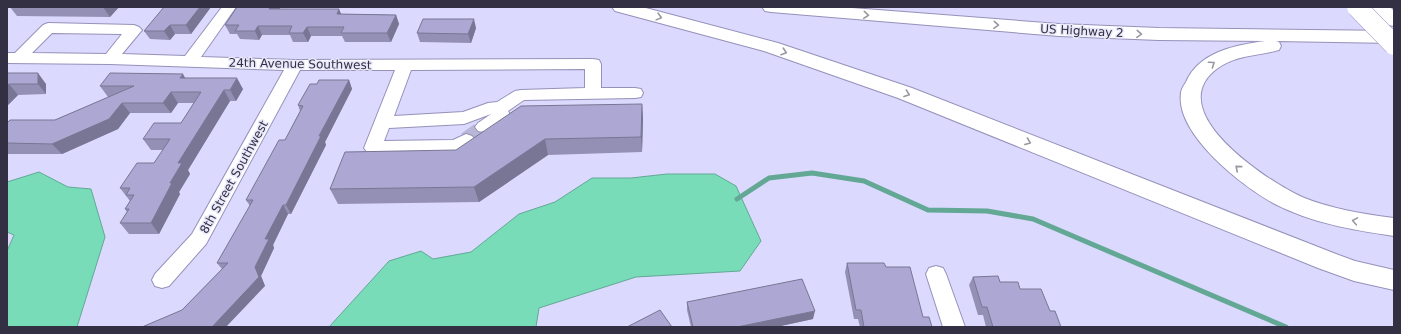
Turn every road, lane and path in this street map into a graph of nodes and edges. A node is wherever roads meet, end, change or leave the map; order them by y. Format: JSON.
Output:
{"nodes":[{"id":1,"x":229,"y":7,"type":"edge"},
{"id":2,"x":621,"y":7,"type":"edge"},
{"id":3,"x":771,"y":7,"type":"edge"},
{"id":4,"x":1357,"y":7,"type":"edge"},
{"id":5,"x":1380,"y":7,"type":"edge"},
{"id":6,"x":1394,"y":21,"type":"edge"},
{"id":7,"x":1368,"y":37,"type":"junction"},
{"id":8,"x":1394,"y":37,"type":"edge"},
{"id":9,"x":1394,"y":45,"type":"edge"},
{"id":10,"x":13,"y":58,"type":"edge"},
{"id":11,"x":110,"y":60,"type":"junction"},
{"id":12,"x":190,"y":62,"type":"junction"},
{"id":13,"x":296,"y":65,"type":"junction"},
{"id":14,"x":405,"y":65,"type":"junction"},
{"id":15,"x":593,"y":93,"type":"junction"},
{"id":16,"x":635,"y":93,"type":"dead end"},
{"id":17,"x":497,"y":110,"type":"junction"},
{"id":18,"x":383,"y":122,"type":"junction"},
{"id":19,"x":484,"y":128,"type":"tunnel mouth"},
{"id":20,"x":466,"y":140,"type":"tunnel mouth"},
{"id":21,"x":1394,"y":227,"type":"edge"},
{"id":22,"x":936,"y":274,"type":"dead end"},
{"id":23,"x":162,"y":280,"type":"dead end"},
{"id":24,"x":1394,"y":280,"type":"edge"},
{"id":25,"x":954,"y":327,"type":"edge"}],
"edges":[{"from":1,"to":12,"type":"street"},
{"from":2,"to":24,"type":"highway","one_way":true},
{"from":3,"to":7,"type":"highway","name":"US Highway 2","one_way":true},
{"from":4,"to":9,"type":"highway","bridge":true},
{"from":5,"to":6,"type":"highway"},
{"from":7,"to":8,"type":"highway","name":"US Highway 2"},
{"from":21,"to":7,"type":"highway","one_way":true},
{"from":10,"to":11,"type":"street","name":"24th Avenue Southwest"},
{"from":10,"to":11,"type":"street"},
{"from":11,"to":12,"type":"street","name":"24th Avenue Southwest"},
{"from":12,"to":13,"type":"street","name":"24th Avenue Southwest"},
{"from":13,"to":14,"type":"street","name":"24th Avenue Southwest"},
{"from":13,"to":23,"type":"street","name":"8th Street Southwest"},
{"from":14,"to":15,"type":"street","name":"24th Avenue Southwest"},
{"from":14,"to":18,"type":"street"},
{"from":15,"to":16,"type":"street"},
{"from":15,"to":17,"type":"street"},
{"from":17,"to":18,"type":"street"},
{"from":17,"to":19,"type":"street"},
{"from":18,"to":20,"type":"street"},
{"from":22,"to":25,"type":"street"}]}
